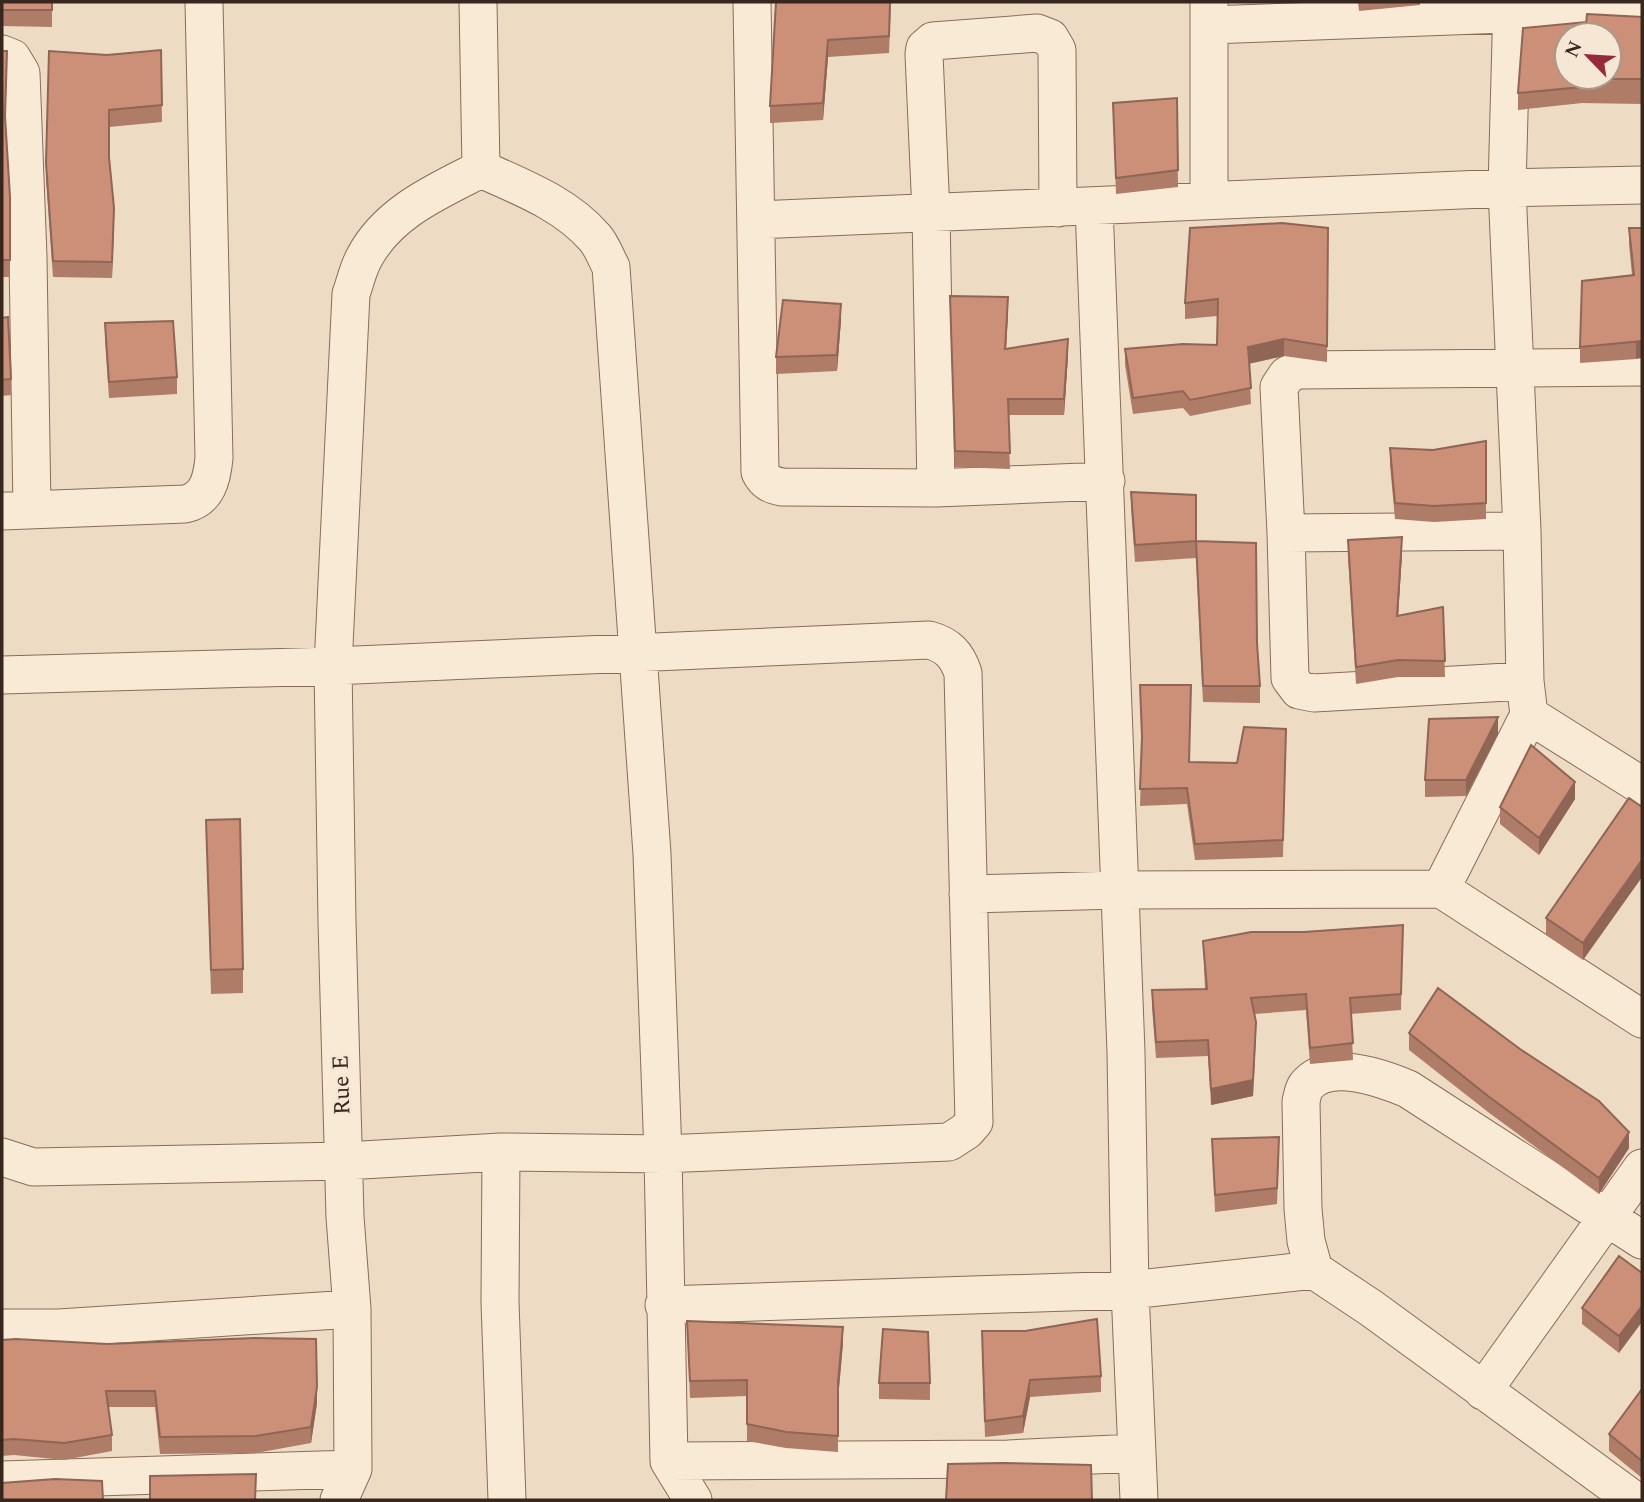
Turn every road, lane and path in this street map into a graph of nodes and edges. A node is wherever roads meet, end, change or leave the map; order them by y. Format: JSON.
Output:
{"nodes":[{"id":1,"x":204,"y":2,"type":"edge"},
{"id":2,"x":478,"y":2,"type":"edge"},
{"id":3,"x":752,"y":2,"type":"edge"},
{"id":4,"x":1511,"y":8,"type":"edge"},
{"id":5,"x":1642,"y":9,"type":"edge"},
{"id":6,"x":1210,"y":13,"type":"edge"},
{"id":7,"x":2,"y":54,"type":"edge"},
{"id":8,"x":481,"y":169,"type":"junction"},
{"id":9,"x":1642,"y":185,"type":"edge"},
{"id":10,"x":1507,"y":188,"type":"junction"},
{"id":11,"x":1209,"y":201,"type":"junction"},
{"id":12,"x":1094,"y":206,"type":"junction"},
{"id":13,"x":1058,"y":208,"type":"junction"},
{"id":14,"x":931,"y":213,"type":"junction"},
{"id":15,"x":757,"y":220,"type":"junction"},
{"id":16,"x":1642,"y":367,"type":"edge"},
{"id":17,"x":1515,"y":368,"type":"junction"},
{"id":18,"x":1106,"y":481,"type":"junction"},
{"id":19,"x":936,"y":488,"type":"junction"},
{"id":20,"x":17,"y":510,"type":"edge"},
{"id":21,"x":1522,"y":531,"type":"junction"},
{"id":22,"x":1286,"y":533,"type":"junction"},
{"id":23,"x":638,"y":651,"type":"junction"},
{"id":24,"x":333,"y":666,"type":"junction"},
{"id":25,"x":2,"y":674,"type":"edge"},
{"id":26,"x":1527,"y":698,"type":"junction"},
{"id":27,"x":1642,"y":786,"type":"edge"},
{"id":28,"x":1441,"y":889,"type":"junction"},
{"id":29,"x":1119,"y":890,"type":"junction"},
{"id":30,"x":968,"y":894,"type":"junction"},
{"id":31,"x":1642,"y":1019,"type":"edge"},
{"id":32,"x":501,"y":1152,"type":"junction"},
{"id":33,"x":663,"y":1154,"type":"junction"},
{"id":34,"x":2,"y":1157,"type":"edge"},
{"id":35,"x":345,"y":1161,"type":"junction"},
{"id":36,"x":1642,"y":1168,"type":"edge"},
{"id":37,"x":1609,"y":1216,"type":"junction"},
{"id":38,"x":1642,"y":1240,"type":"edge"},
{"id":39,"x":1314,"y":1270,"type":"junction"},
{"id":40,"x":1130,"y":1290,"type":"junction"},
{"id":41,"x":664,"y":1305,"type":"junction"},
{"id":42,"x":352,"y":1309,"type":"junction"},
{"id":43,"x":2,"y":1328,"type":"edge"},
{"id":44,"x":1483,"y":1391,"type":"junction"},
{"id":45,"x":1136,"y":1453,"type":"junction"},
{"id":46,"x":669,"y":1461,"type":"junction"},
{"id":47,"x":2,"y":1480,"type":"edge"},
{"id":48,"x":346,"y":1485,"type":"edge"},
{"id":49,"x":1589,"y":1487,"type":"edge"},
{"id":50,"x":507,"y":1500,"type":"edge"},
{"id":51,"x":693,"y":1500,"type":"edge"},
{"id":52,"x":1139,"y":1500,"type":"edge"},
{"id":53,"x":1634,"y":1500,"type":"edge"}],
"edges":[{"from":1,"to":20,"type":"street"},
{"from":2,"to":8,"type":"street"},
{"from":3,"to":15,"type":"street"},
{"from":4,"to":5,"type":"street"},
{"from":4,"to":6,"type":"street"},
{"from":4,"to":10,"type":"street"},
{"from":6,"to":11,"type":"street"},
{"from":7,"to":20,"type":"street"},
{"from":8,"to":23,"type":"street"},
{"from":8,"to":24,"type":"street","name":"Rue E"},
{"from":9,"to":10,"type":"street"},
{"from":10,"to":11,"type":"street"},
{"from":10,"to":17,"type":"street"},
{"from":11,"to":12,"type":"street"},
{"from":12,"to":13,"type":"street"},
{"from":12,"to":18,"type":"street"},
{"from":13,"to":14,"type":"street"},
{"from":13,"to":14,"type":"street"},
{"from":14,"to":15,"type":"street"},
{"from":14,"to":19,"type":"street"},
{"from":15,"to":19,"type":"street"},
{"from":16,"to":17,"type":"street"},
{"from":17,"to":21,"type":"street"},
{"from":17,"to":22,"type":"street"},
{"from":18,"to":19,"type":"street"},
{"from":18,"to":29,"type":"street"},
{"from":21,"to":22,"type":"street"},
{"from":21,"to":26,"type":"street"},
{"from":22,"to":26,"type":"street"},
{"from":23,"to":24,"type":"street"},
{"from":23,"to":30,"type":"street"},
{"from":23,"to":33,"type":"street"},
{"from":24,"to":25,"type":"street"},
{"from":24,"to":35,"type":"street","name":"Rue E"},
{"from":26,"to":27,"type":"street"},
{"from":26,"to":28,"type":"street"},
{"from":28,"to":29,"type":"street"},
{"from":28,"to":31,"type":"street"},
{"from":29,"to":30,"type":"street"},
{"from":29,"to":40,"type":"street"},
{"from":30,"to":33,"type":"street"},
{"from":32,"to":33,"type":"street"},
{"from":32,"to":35,"type":"street"},
{"from":32,"to":50,"type":"street"},
{"from":33,"to":41,"type":"street"},
{"from":34,"to":35,"type":"street"},
{"from":35,"to":42,"type":"street","name":"Rue E"},
{"from":36,"to":37,"type":"street"},
{"from":37,"to":38,"type":"street"},
{"from":37,"to":39,"type":"street"},
{"from":37,"to":44,"type":"street"},
{"from":39,"to":40,"type":"street"},
{"from":39,"to":44,"type":"street"},
{"from":40,"to":41,"type":"street"},
{"from":40,"to":45,"type":"street"},
{"from":41,"to":46,"type":"street"},
{"from":42,"to":43,"type":"street"},
{"from":42,"to":48,"type":"street","name":"Rue E"},
{"from":44,"to":49,"type":"street"},
{"from":45,"to":46,"type":"street"},
{"from":45,"to":52,"type":"street"},
{"from":46,"to":51,"type":"street"},
{"from":47,"to":48,"type":"street"},
{"from":49,"to":53,"type":"street"}]}
